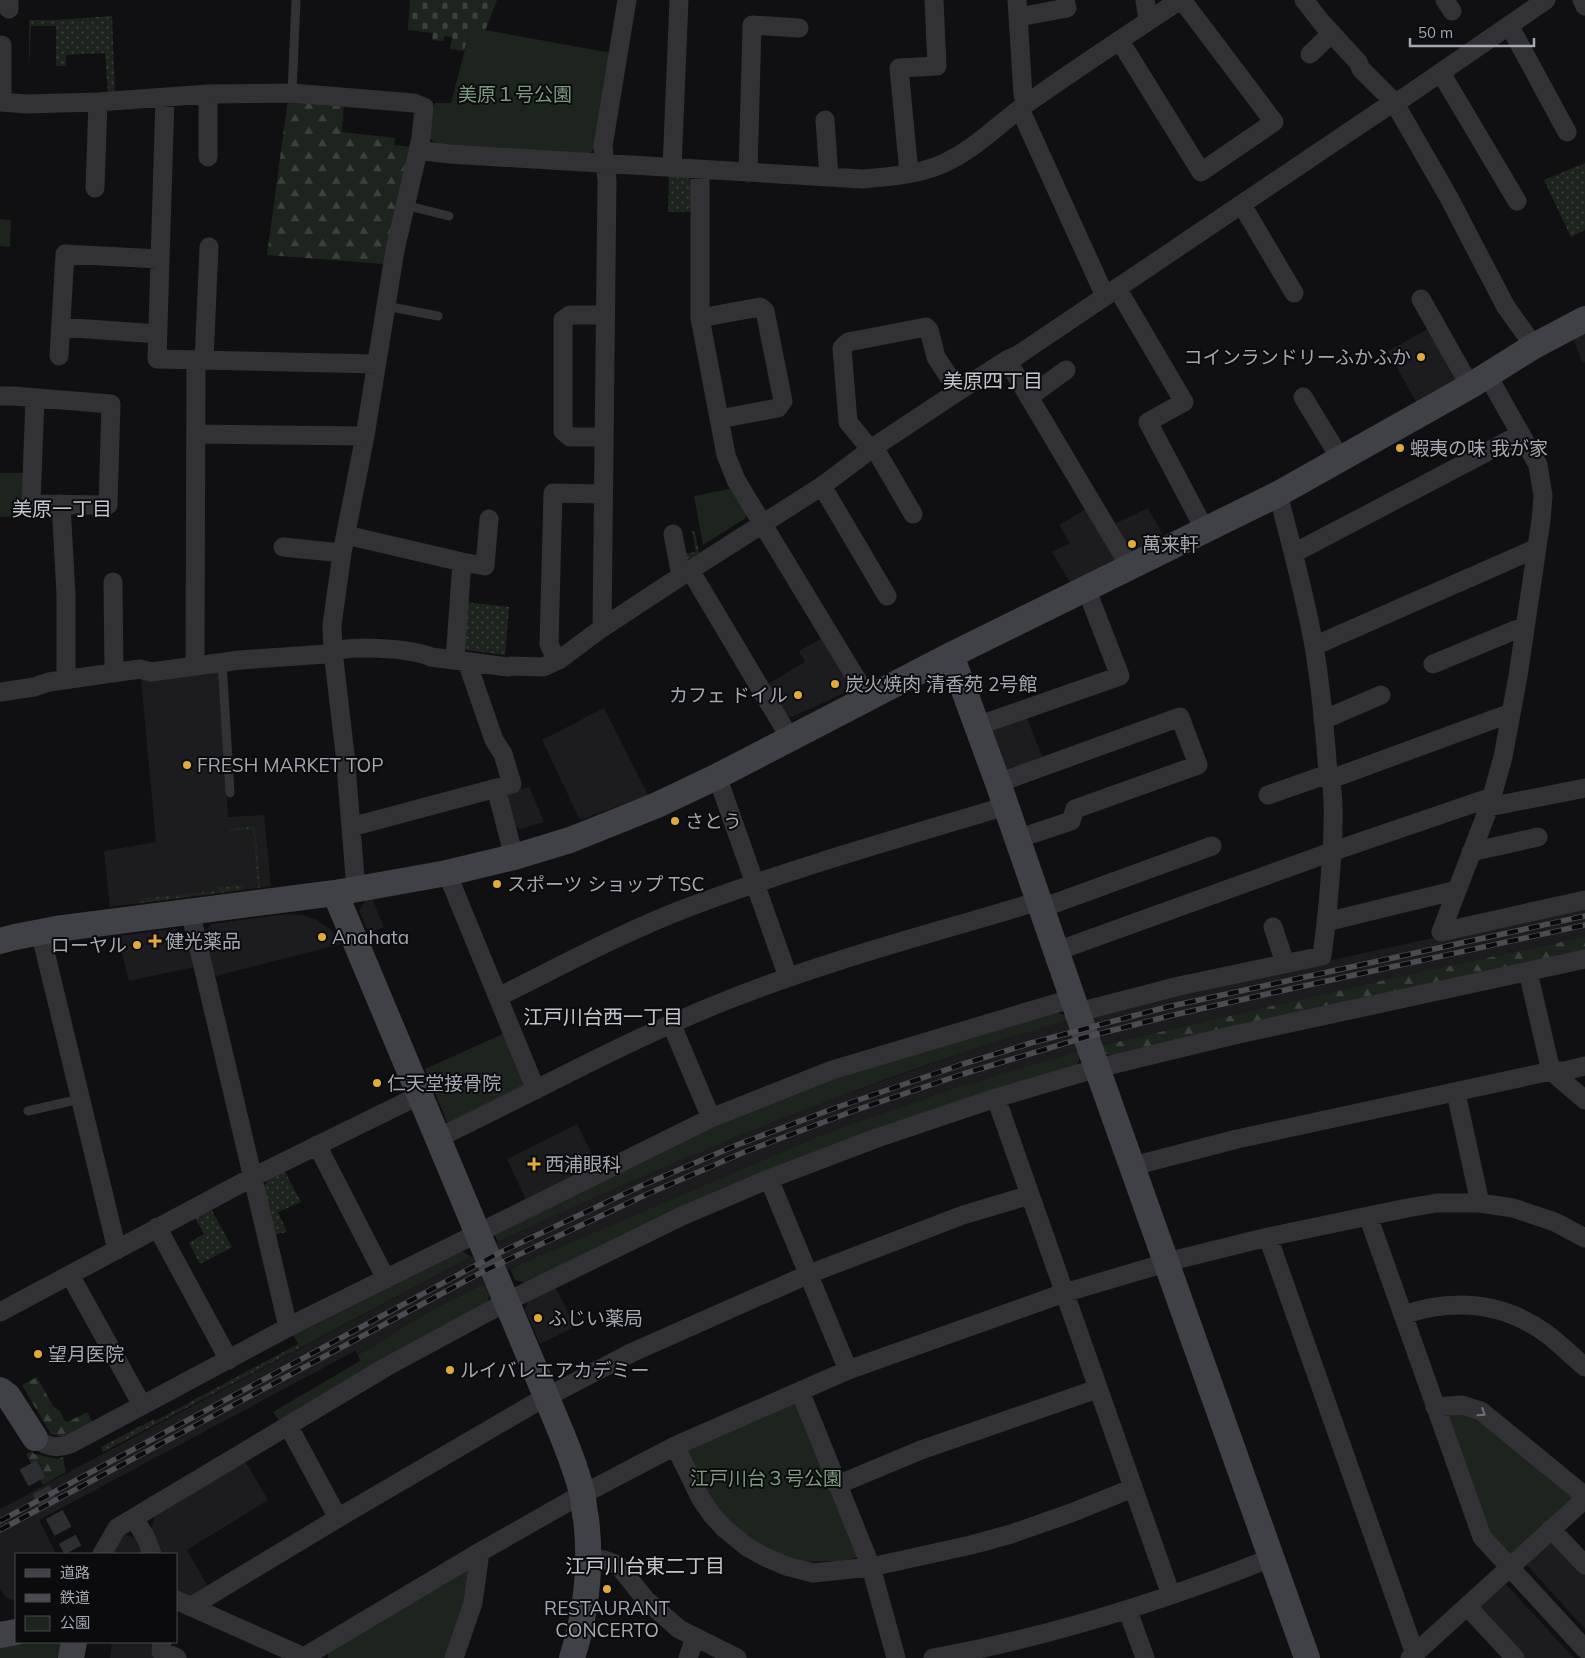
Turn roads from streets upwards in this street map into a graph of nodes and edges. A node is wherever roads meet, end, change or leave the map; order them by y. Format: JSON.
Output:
{"nodes":[{"id":1,"x":627,"y":0,"type":"edge"},
{"id":2,"x":679,"y":0,"type":"edge"},
{"id":3,"x":934,"y":0,"type":"edge"},
{"id":4,"x":1065,"y":0,"type":"edge"},
{"id":5,"x":1145,"y":0,"type":"edge"},
{"id":6,"x":1181,"y":0,"type":"edge"},
{"id":7,"x":1304,"y":0,"type":"edge"},
{"id":8,"x":1546,"y":0,"type":"edge"},
{"id":9,"x":1582,"y":0,"type":"edge"},
{"id":10,"x":1585,"y":6,"type":"edge"},
{"id":11,"x":1018,"y":8,"type":"edge"},
{"id":12,"x":1151,"y":19,"type":"junction"},
{"id":13,"x":1509,"y":25,"type":"junction"},
{"id":14,"x":799,"y":28,"type":"dead end"},
{"id":15,"x":1332,"y":33,"type":"junction"},
{"id":16,"x":1120,"y":41,"type":"junction"},
{"id":17,"x":2,"y":45,"type":"dead end"},
{"id":18,"x":1310,"y":54,"type":"dead end"},
{"id":19,"x":1441,"y":73,"type":"junction"},
{"id":20,"x":208,"y":94,"type":"junction"},
{"id":21,"x":164,"y":98,"type":"junction"},
{"id":22,"x":1,"y":102,"type":"edge"},
{"id":23,"x":98,"y":102,"type":"junction"},
{"id":24,"x":1394,"y":102,"type":"junction"},
{"id":25,"x":1024,"y":106,"type":"junction"},
{"id":26,"x":825,"y":120,"type":"dead end"},
{"id":27,"x":1567,"y":132,"type":"dead end"},
{"id":28,"x":418,"y":150,"type":"junction"},
{"id":29,"x":208,"y":158,"type":"dead end"},
{"id":30,"x":604,"y":162,"type":"junction"},
{"id":31,"x":672,"y":168,"type":"junction"},
{"id":32,"x":700,"y":170,"type":"junction"},
{"id":33,"x":748,"y":173,"type":"junction"},
{"id":34,"x":909,"y":173,"type":"junction"},
{"id":35,"x":829,"y":177,"type":"junction"},
{"id":36,"x":94,"y":188,"type":"dead end"},
{"id":37,"x":1517,"y":201,"type":"dead end"},
{"id":38,"x":1242,"y":205,"type":"junction"},
{"id":39,"x":209,"y":247,"type":"dead end"},
{"id":40,"x":159,"y":259,"type":"junction"},
{"id":41,"x":1111,"y":292,"type":"junction"},
{"id":42,"x":1294,"y":293,"type":"dead end"},
{"id":43,"x":1421,"y":299,"type":"dead end"},
{"id":44,"x":605,"y":315,"type":"junction"},
{"id":45,"x":700,"y":318,"type":"junction"},
{"id":46,"x":1585,"y":318,"type":"edge"},
{"id":47,"x":61,"y":327,"type":"junction"},
{"id":48,"x":158,"y":334,"type":"junction"},
{"id":49,"x":1534,"y":346,"type":"junction"},
{"id":50,"x":59,"y":356,"type":"dead end"},
{"id":51,"x":1007,"y":360,"type":"junction"},
{"id":52,"x":200,"y":361,"type":"junction"},
{"id":53,"x":376,"y":364,"type":"junction"},
{"id":54,"x":1066,"y":370,"type":"dead end"},
{"id":55,"x":1479,"y":381,"type":"junction"},
{"id":56,"x":958,"y":391,"type":"junction"},
{"id":57,"x":0,"y":396,"type":"edge"},
{"id":58,"x":1029,"y":397,"type":"junction"},
{"id":59,"x":1303,"y":397,"type":"dead end"},
{"id":60,"x":35,"y":398,"type":"junction"},
{"id":61,"x":719,"y":419,"type":"junction"},
{"id":62,"x":196,"y":434,"type":"junction"},
{"id":63,"x":1521,"y":434,"type":"junction"},
{"id":64,"x":365,"y":436,"type":"junction"},
{"id":65,"x":604,"y":437,"type":"junction"},
{"id":66,"x":872,"y":449,"type":"junction"},
{"id":67,"x":1340,"y":458,"type":"junction"},
{"id":68,"x":822,"y":486,"type":"junction"},
{"id":69,"x":603,"y":494,"type":"junction"},
{"id":70,"x":1278,"y":494,"type":"junction"},
{"id":71,"x":61,"y":504,"type":"junction"},
{"id":72,"x":913,"y":514,"type":"dead end"},
{"id":73,"x":489,"y":519,"type":"dead end"},
{"id":74,"x":762,"y":525,"type":"junction"},
{"id":75,"x":1205,"y":530,"type":"junction"},
{"id":76,"x":673,"y":534,"type":"dead end"},
{"id":77,"x":344,"y":544,"type":"junction"},
{"id":78,"x":283,"y":547,"type":"dead end"},
{"id":79,"x":1537,"y":548,"type":"junction"},
{"id":80,"x":1294,"y":553,"type":"junction"},
{"id":81,"x":462,"y":562,"type":"junction"},
{"id":82,"x":1130,"y":567,"type":"junction"},
{"id":83,"x":685,"y":573,"type":"junction"},
{"id":84,"x":113,"y":582,"type":"dead end"},
{"id":85,"x":1086,"y":588,"type":"junction"},
{"id":86,"x":887,"y":596,"type":"dead end"},
{"id":87,"x":1525,"y":626,"type":"junction"},
{"id":88,"x":602,"y":628,"type":"junction"},
{"id":89,"x":1314,"y":646,"type":"junction"},
{"id":90,"x":333,"y":650,"type":"junction"},
{"id":91,"x":951,"y":655,"type":"junction"},
{"id":92,"x":559,"y":660,"type":"junction"},
{"id":93,"x":461,"y":661,"type":"junction"},
{"id":94,"x":1434,"y":664,"type":"dead end"},
{"id":95,"x":195,"y":665,"type":"junction"},
{"id":96,"x":114,"y":673,"type":"junction"},
{"id":97,"x":66,"y":680,"type":"junction"},
{"id":98,"x":0,"y":692,"type":"edge"},
{"id":99,"x":1381,"y":696,"type":"dead end"},
{"id":100,"x":868,"y":698,"type":"junction"},
{"id":101,"x":1511,"y":712,"type":"junction"},
{"id":102,"x":1323,"y":720,"type":"junction"},
{"id":103,"x":977,"y":726,"type":"junction"},
{"id":104,"x":790,"y":738,"type":"junction"},
{"id":105,"x":718,"y":776,"type":"junction"},
{"id":106,"x":1329,"y":777,"type":"junction"},
{"id":107,"x":496,"y":788,"type":"junction"},
{"id":108,"x":1585,"y":788,"type":"edge"},
{"id":109,"x":1002,"y":794,"type":"junction"},
{"id":110,"x":1268,"y":795,"type":"dead end"},
{"id":111,"x":1491,"y":802,"type":"junction"},
{"id":112,"x":351,"y":827,"type":"junction"},
{"id":113,"x":1538,"y":837,"type":"dead end"},
{"id":114,"x":1017,"y":839,"type":"junction"},
{"id":115,"x":1212,"y":846,"type":"dead end"},
{"id":116,"x":1331,"y":852,"type":"junction"},
{"id":117,"x":1471,"y":852,"type":"junction"},
{"id":118,"x":514,"y":857,"type":"junction"},
{"id":119,"x":447,"y":873,"type":"junction"},
{"id":120,"x":756,"y":883,"type":"junction"},
{"id":121,"x":1457,"y":890,"type":"junction"},
{"id":122,"x":345,"y":891,"type":"junction"},
{"id":123,"x":1585,"y":900,"type":"edge"},
{"id":124,"x":1041,"y":904,"type":"junction"},
{"id":125,"x":190,"y":911,"type":"junction"},
{"id":126,"x":1326,"y":922,"type":"junction"},
{"id":127,"x":1273,"y":927,"type":"dead end"},
{"id":128,"x":40,"y":931,"type":"junction"},
{"id":129,"x":0,"y":941,"type":"edge"},
{"id":130,"x":1057,"y":951,"type":"junction"},
{"id":131,"x":1585,"y":959,"type":"edge"},
{"id":132,"x":1285,"y":963,"type":"junction"},
{"id":133,"x":1528,"y":972,"type":"junction"},
{"id":134,"x":788,"y":977,"type":"junction"},
{"id":135,"x":498,"y":997,"type":"junction"},
{"id":136,"x":1076,"y":1005,"type":"junction"},
{"id":137,"x":671,"y":1023,"type":"junction"},
{"id":138,"x":1585,"y":1066,"type":"edge"},
{"id":139,"x":1098,"y":1068,"type":"junction"},
{"id":140,"x":1551,"y":1071,"type":"junction"},
{"id":141,"x":536,"y":1090,"type":"junction"},
{"id":142,"x":1456,"y":1093,"type":"junction"},
{"id":143,"x":420,"y":1095,"type":"junction"},
{"id":144,"x":996,"y":1098,"type":"junction"},
{"id":145,"x":1585,"y":1100,"type":"edge"},
{"id":146,"x":711,"y":1118,"type":"junction"},
{"id":147,"x":438,"y":1138,"type":"junction"},
{"id":148,"x":317,"y":1145,"type":"junction"},
{"id":149,"x":1133,"y":1166,"type":"junction"},
{"id":150,"x":253,"y":1176,"type":"junction"},
{"id":151,"x":769,"y":1179,"type":"junction"},
{"id":152,"x":1030,"y":1195,"type":"junction"},
{"id":153,"x":1480,"y":1203,"type":"junction"},
{"id":154,"x":1368,"y":1216,"type":"junction"},
{"id":155,"x":157,"y":1227,"type":"junction"},
{"id":156,"x":478,"y":1232,"type":"junction"},
{"id":157,"x":1268,"y":1237,"type":"junction"},
{"id":158,"x":1585,"y":1238,"type":"edge"},
{"id":159,"x":117,"y":1250,"type":"junction"},
{"id":160,"x":1167,"y":1263,"type":"junction"},
{"id":161,"x":809,"y":1274,"type":"junction"},
{"id":162,"x":70,"y":1275,"type":"junction"},
{"id":163,"x":386,"y":1279,"type":"junction"},
{"id":164,"x":1064,"y":1293,"type":"junction"},
{"id":165,"x":506,"y":1302,"type":"junction"},
{"id":166,"x":0,"y":1312,"type":"edge"},
{"id":167,"x":1403,"y":1315,"type":"junction"},
{"id":168,"x":288,"y":1327,"type":"junction"},
{"id":169,"x":229,"y":1360,"type":"junction"},
{"id":170,"x":1585,"y":1367,"type":"edge"},
{"id":171,"x":848,"y":1370,"type":"junction"},
{"id":172,"x":1098,"y":1389,"type":"junction"},
{"id":173,"x":800,"y":1391,"type":"junction"},
{"id":174,"x":546,"y":1396,"type":"junction"},
{"id":175,"x":5,"y":1402,"type":"edge"},
{"id":176,"x":142,"y":1406,"type":"junction"},
{"id":177,"x":1435,"y":1407,"type":"junction"},
{"id":178,"x":289,"y":1427,"type":"junction"},
{"id":179,"x":35,"y":1438,"type":"joint"},
{"id":180,"x":675,"y":1446,"type":"junction"},
{"id":181,"x":837,"y":1484,"type":"junction"},
{"id":182,"x":1133,"y":1488,"type":"junction"},
{"id":183,"x":582,"y":1494,"type":"junction"},
{"id":184,"x":1585,"y":1498,"type":"edge"},
{"id":185,"x":134,"y":1518,"type":"junction"},
{"id":186,"x":338,"y":1518,"type":"junction"},
{"id":187,"x":1551,"y":1529,"type":"junction"},
{"id":188,"x":480,"y":1552,"type":"junction"},
{"id":189,"x":103,"y":1553,"type":"edge"},
{"id":190,"x":152,"y":1553,"type":"edge"},
{"id":191,"x":1271,"y":1558,"type":"junction"},
{"id":192,"x":588,"y":1559,"type":"junction"},
{"id":193,"x":1585,"y":1565,"type":"edge"},
{"id":194,"x":871,"y":1567,"type":"junction"},
{"id":195,"x":1509,"y":1567,"type":"junction"},
{"id":196,"x":1171,"y":1595,"type":"junction"},
{"id":197,"x":184,"y":1603,"type":"edge"},
{"id":198,"x":1467,"y":1606,"type":"junction"},
{"id":199,"x":1128,"y":1611,"type":"junction"},
{"id":200,"x":15,"y":1632,"type":"edge"},
{"id":201,"x":0,"y":1635,"type":"edge"},
{"id":202,"x":696,"y":1638,"type":"junction"},
{"id":203,"x":74,"y":1643,"type":"edge"},
{"id":204,"x":1585,"y":1649,"type":"edge"},
{"id":205,"x":1412,"y":1656,"type":"edge"},
{"id":206,"x":305,"y":1657,"type":"edge"},
{"id":207,"x":71,"y":1658,"type":"edge"},
{"id":208,"x":454,"y":1658,"type":"edge"},
{"id":209,"x":572,"y":1658,"type":"edge"},
{"id":210,"x":688,"y":1658,"type":"edge"},
{"id":211,"x":737,"y":1658,"type":"edge"},
{"id":212,"x":896,"y":1658,"type":"edge"},
{"id":213,"x":932,"y":1658,"type":"edge"},
{"id":214,"x":1145,"y":1658,"type":"edge"},
{"id":215,"x":1307,"y":1658,"type":"edge"},
{"id":216,"x":1515,"y":1658,"type":"edge"}],
"edges":[{"from":1,"to":30,"type":"street"},
{"from":2,"to":31,"type":"street"},
{"from":3,"to":34,"type":"street"},
{"from":4,"to":11,"type":"street"},
{"from":5,"to":12,"type":"street"},
{"from":6,"to":12,"type":"street"},
{"from":6,"to":16,"type":"street"},
{"from":7,"to":15,"type":"street"},
{"from":8,"to":13,"type":"street"},
{"from":9,"to":10,"type":"street"},
{"from":11,"to":25,"type":"street"},
{"from":12,"to":16,"type":"street"},
{"from":13,"to":19,"type":"street"},
{"from":13,"to":27,"type":"street"},
{"from":14,"to":33,"type":"street"},
{"from":15,"to":18,"type":"street"},
{"from":15,"to":24,"type":"street"},
{"from":16,"to":25,"type":"street"},
{"from":17,"to":22,"type":"street"},
{"from":19,"to":24,"type":"street"},
{"from":19,"to":37,"type":"street"},
{"from":20,"to":21,"type":"street"},
{"from":20,"to":28,"type":"street"},
{"from":20,"to":29,"type":"street"},
{"from":21,"to":23,"type":"street"},
{"from":21,"to":40,"type":"street"},
{"from":22,"to":23,"type":"street"},
{"from":23,"to":36,"type":"street"},
{"from":24,"to":38,"type":"street"},
{"from":24,"to":49,"type":"street"},
{"from":25,"to":34,"type":"street"},
{"from":25,"to":41,"type":"street"},
{"from":26,"to":35,"type":"street"},
{"from":28,"to":30,"type":"street"},
{"from":28,"to":53,"type":"street"},
{"from":30,"to":31,"type":"street"},
{"from":30,"to":44,"type":"street"},
{"from":31,"to":32,"type":"street"},
{"from":32,"to":33,"type":"street"},
{"from":32,"to":45,"type":"street"},
{"from":33,"to":35,"type":"street"},
{"from":34,"to":35,"type":"street"},
{"from":38,"to":41,"type":"street"},
{"from":38,"to":42,"type":"street"},
{"from":39,"to":52,"type":"street"},
{"from":40,"to":47,"type":"street"},
{"from":40,"to":48,"type":"street"},
{"from":41,"to":51,"type":"street"},
{"from":41,"to":75,"type":"street"},
{"from":43,"to":55,"type":"street"},
{"from":44,"to":65,"type":"street"},
{"from":44,"to":65,"type":"street"},
{"from":45,"to":61,"type":"street"},
{"from":45,"to":61,"type":"street"},
{"from":46,"to":49,"type":"street"},
{"from":47,"to":48,"type":"street"},
{"from":47,"to":50,"type":"street"},
{"from":48,"to":52,"type":"street"},
{"from":49,"to":55,"type":"street"},
{"from":51,"to":56,"type":"street"},
{"from":51,"to":58,"type":"street"},
{"from":52,"to":53,"type":"street"},
{"from":52,"to":62,"type":"street"},
{"from":53,"to":64,"type":"street"},
{"from":54,"to":58,"type":"street"},
{"from":55,"to":63,"type":"street"},
{"from":55,"to":67,"type":"street"},
{"from":56,"to":66,"type":"street"},
{"from":56,"to":66,"type":"street"},
{"from":57,"to":60,"type":"street"},
{"from":58,"to":82,"type":"street"},
{"from":59,"to":67,"type":"street"},
{"from":60,"to":71,"type":"street"},
{"from":60,"to":71,"type":"street"},
{"from":61,"to":74,"type":"street"},
{"from":62,"to":64,"type":"street"},
{"from":62,"to":95,"type":"street"},
{"from":63,"to":79,"type":"street"},
{"from":63,"to":80,"type":"street"},
{"from":64,"to":77,"type":"street"},
{"from":65,"to":69,"type":"street"},
{"from":66,"to":68,"type":"street"},
{"from":66,"to":72,"type":"street"},
{"from":67,"to":70,"type":"street"},
{"from":68,"to":74,"type":"street"},
{"from":68,"to":86,"type":"street"},
{"from":69,"to":88,"type":"street"},
{"from":69,"to":92,"type":"street"},
{"from":70,"to":75,"type":"street"},
{"from":70,"to":80,"type":"street"},
{"from":71,"to":97,"type":"street"},
{"from":73,"to":81,"type":"street"},
{"from":74,"to":83,"type":"street"},
{"from":74,"to":100,"type":"street"},
{"from":75,"to":82,"type":"street"},
{"from":76,"to":83,"type":"street"},
{"from":77,"to":78,"type":"street"},
{"from":77,"to":81,"type":"street"},
{"from":77,"to":90,"type":"street"},
{"from":79,"to":87,"type":"street"},
{"from":79,"to":89,"type":"street"},
{"from":80,"to":89,"type":"street"},
{"from":81,"to":93,"type":"street"},
{"from":82,"to":85,"type":"street"},
{"from":83,"to":88,"type":"street"},
{"from":83,"to":104,"type":"street"},
{"from":84,"to":96,"type":"street"},
{"from":85,"to":91,"type":"street"},
{"from":85,"to":103,"type":"street"},
{"from":87,"to":94,"type":"street"},
{"from":87,"to":101,"type":"street"},
{"from":88,"to":92,"type":"street"},
{"from":89,"to":102,"type":"street"},
{"from":90,"to":93,"type":"street"},
{"from":90,"to":95,"type":"street"},
{"from":90,"to":112,"type":"street"},
{"from":91,"to":100,"type":"street"},
{"from":91,"to":103,"type":"street"},
{"from":92,"to":93,"type":"street"},
{"from":93,"to":107,"type":"street"},
{"from":95,"to":96,"type":"street"},
{"from":96,"to":97,"type":"street"},
{"from":97,"to":98,"type":"street"},
{"from":99,"to":102,"type":"street"},
{"from":100,"to":104,"type":"street"},
{"from":101,"to":106,"type":"street"},
{"from":101,"to":111,"type":"street"},
{"from":102,"to":106,"type":"street"},
{"from":103,"to":109,"type":"street"},
{"from":104,"to":105,"type":"street"},
{"from":105,"to":118,"type":"street"},
{"from":105,"to":120,"type":"street"},
{"from":106,"to":110,"type":"street"},
{"from":106,"to":116,"type":"street"},
{"from":107,"to":112,"type":"street"},
{"from":107,"to":118,"type":"street"},
{"from":108,"to":111,"type":"street"},
{"from":109,"to":114,"type":"street"},
{"from":109,"to":114,"type":"street"},
{"from":109,"to":120,"type":"street"},
{"from":111,"to":116,"type":"street"},
{"from":111,"to":117,"type":"street"},
{"from":112,"to":122,"type":"street"},
{"from":113,"to":117,"type":"street"},
{"from":114,"to":124,"type":"street"},
{"from":115,"to":124,"type":"street"},
{"from":116,"to":126,"type":"street"},
{"from":116,"to":130,"type":"street"},
{"from":117,"to":121,"type":"street"},
{"from":118,"to":119,"type":"street"},
{"from":119,"to":122,"type":"street"},
{"from":119,"to":135,"type":"street"},
{"from":120,"to":134,"type":"street"},
{"from":120,"to":135,"type":"street"},
{"from":121,"to":123,"type":"street"},
{"from":121,"to":126,"type":"street"},
{"from":122,"to":125,"type":"street"},
{"from":122,"to":143,"type":"street"},
{"from":124,"to":130,"type":"street"},
{"from":124,"to":134,"type":"street"},
{"from":125,"to":128,"type":"street"},
{"from":125,"to":150,"type":"street"},
{"from":126,"to":132,"type":"street"},
{"from":127,"to":132,"type":"street"},
{"from":128,"to":129,"type":"street"},
{"from":128,"to":159,"type":"street"},
{"from":130,"to":136,"type":"street"},
{"from":131,"to":133,"type":"street"},
{"from":132,"to":136,"type":"street"},
{"from":133,"to":139,"type":"street"},
{"from":133,"to":140,"type":"street"},
{"from":134,"to":137,"type":"street"},
{"from":135,"to":141,"type":"street"},
{"from":136,"to":139,"type":"street"},
{"from":136,"to":146,"type":"street"},
{"from":137,"to":141,"type":"street"},
{"from":137,"to":146,"type":"street"},
{"from":138,"to":140,"type":"street"},
{"from":139,"to":144,"type":"street"},
{"from":139,"to":149,"type":"street"},
{"from":140,"to":142,"type":"street"},
{"from":140,"to":145,"type":"street"},
{"from":141,"to":147,"type":"street"},
{"from":142,"to":149,"type":"street"},
{"from":142,"to":153,"type":"street"},
{"from":143,"to":147,"type":"street"},
{"from":143,"to":148,"type":"street"},
{"from":144,"to":151,"type":"street"},
{"from":144,"to":152,"type":"street"},
{"from":146,"to":156,"type":"street"},
{"from":147,"to":156,"type":"street"},
{"from":148,"to":150,"type":"street"},
{"from":148,"to":163,"type":"street"},
{"from":149,"to":160,"type":"street"},
{"from":150,"to":155,"type":"street"},
{"from":150,"to":168,"type":"street"},
{"from":151,"to":161,"type":"street"},
{"from":151,"to":165,"type":"street"},
{"from":152,"to":161,"type":"street"},
{"from":152,"to":164,"type":"street"},
{"from":153,"to":154,"type":"street"},
{"from":153,"to":158,"type":"street"},
{"from":154,"to":157,"type":"street"},
{"from":154,"to":167,"type":"street"},
{"from":155,"to":159,"type":"street"},
{"from":155,"to":169,"type":"street"},
{"from":156,"to":163,"type":"street"},
{"from":156,"to":165,"type":"street"},
{"from":157,"to":160,"type":"street"},
{"from":157,"to":205,"type":"street"},
{"from":159,"to":162,"type":"street"},
{"from":160,"to":164,"type":"street"},
{"from":160,"to":191,"type":"street"},
{"from":161,"to":171,"type":"street"},
{"from":161,"to":174,"type":"street"},
{"from":162,"to":166,"type":"street"},
{"from":162,"to":176,"type":"street"},
{"from":163,"to":168,"type":"street"},
{"from":164,"to":171,"type":"street"},
{"from":164,"to":172,"type":"street"},
{"from":165,"to":174,"type":"street"},
{"from":165,"to":178,"type":"street"},
{"from":167,"to":170,"type":"street"},
{"from":167,"to":177,"type":"street"},
{"from":168,"to":169,"type":"street"},
{"from":169,"to":176,"type":"street"},
{"from":171,"to":173,"type":"street"},
{"from":172,"to":181,"type":"street"},
{"from":172,"to":182,"type":"street"},
{"from":173,"to":180,"type":"street"},
{"from":173,"to":181,"type":"street"},
{"from":174,"to":183,"type":"street"},
{"from":174,"to":186,"type":"street"},
{"from":175,"to":179,"type":"street"},
{"from":176,"to":179,"type":"street"},
{"from":177,"to":184,"type":"street","one_way":true},
{"from":177,"to":195,"type":"street"},
{"from":178,"to":185,"type":"street"},
{"from":178,"to":186,"type":"street"},
{"from":180,"to":183,"type":"street"},
{"from":180,"to":194,"type":"street"},
{"from":181,"to":194,"type":"street"},
{"from":182,"to":194,"type":"street"},
{"from":182,"to":196,"type":"street"},
{"from":183,"to":188,"type":"street"},
{"from":183,"to":192,"type":"street"},
{"from":184,"to":187,"type":"street"},
{"from":185,"to":189,"type":"street"},
{"from":185,"to":190,"type":"street"},
{"from":186,"to":197,"type":"street"},
{"from":187,"to":193,"type":"street"},
{"from":187,"to":195,"type":"street"},
{"from":188,"to":206,"type":"street"},
{"from":188,"to":208,"type":"street"},
{"from":191,"to":196,"type":"street"},
{"from":191,"to":215,"type":"street"},
{"from":192,"to":202,"type":"street"},
{"from":192,"to":209,"type":"street"},
{"from":194,"to":212,"type":"street"},
{"from":195,"to":198,"type":"street"},
{"from":195,"to":204,"type":"street"},
{"from":196,"to":199,"type":"street"},
{"from":197,"to":206,"type":"street"},
{"from":198,"to":205,"type":"street"},
{"from":198,"to":216,"type":"street"},
{"from":199,"to":213,"type":"street"},
{"from":199,"to":214,"type":"street"},
{"from":200,"to":201,"type":"street"},
{"from":202,"to":210,"type":"street"},
{"from":202,"to":211,"type":"street"},
{"from":203,"to":207,"type":"street"}]}
